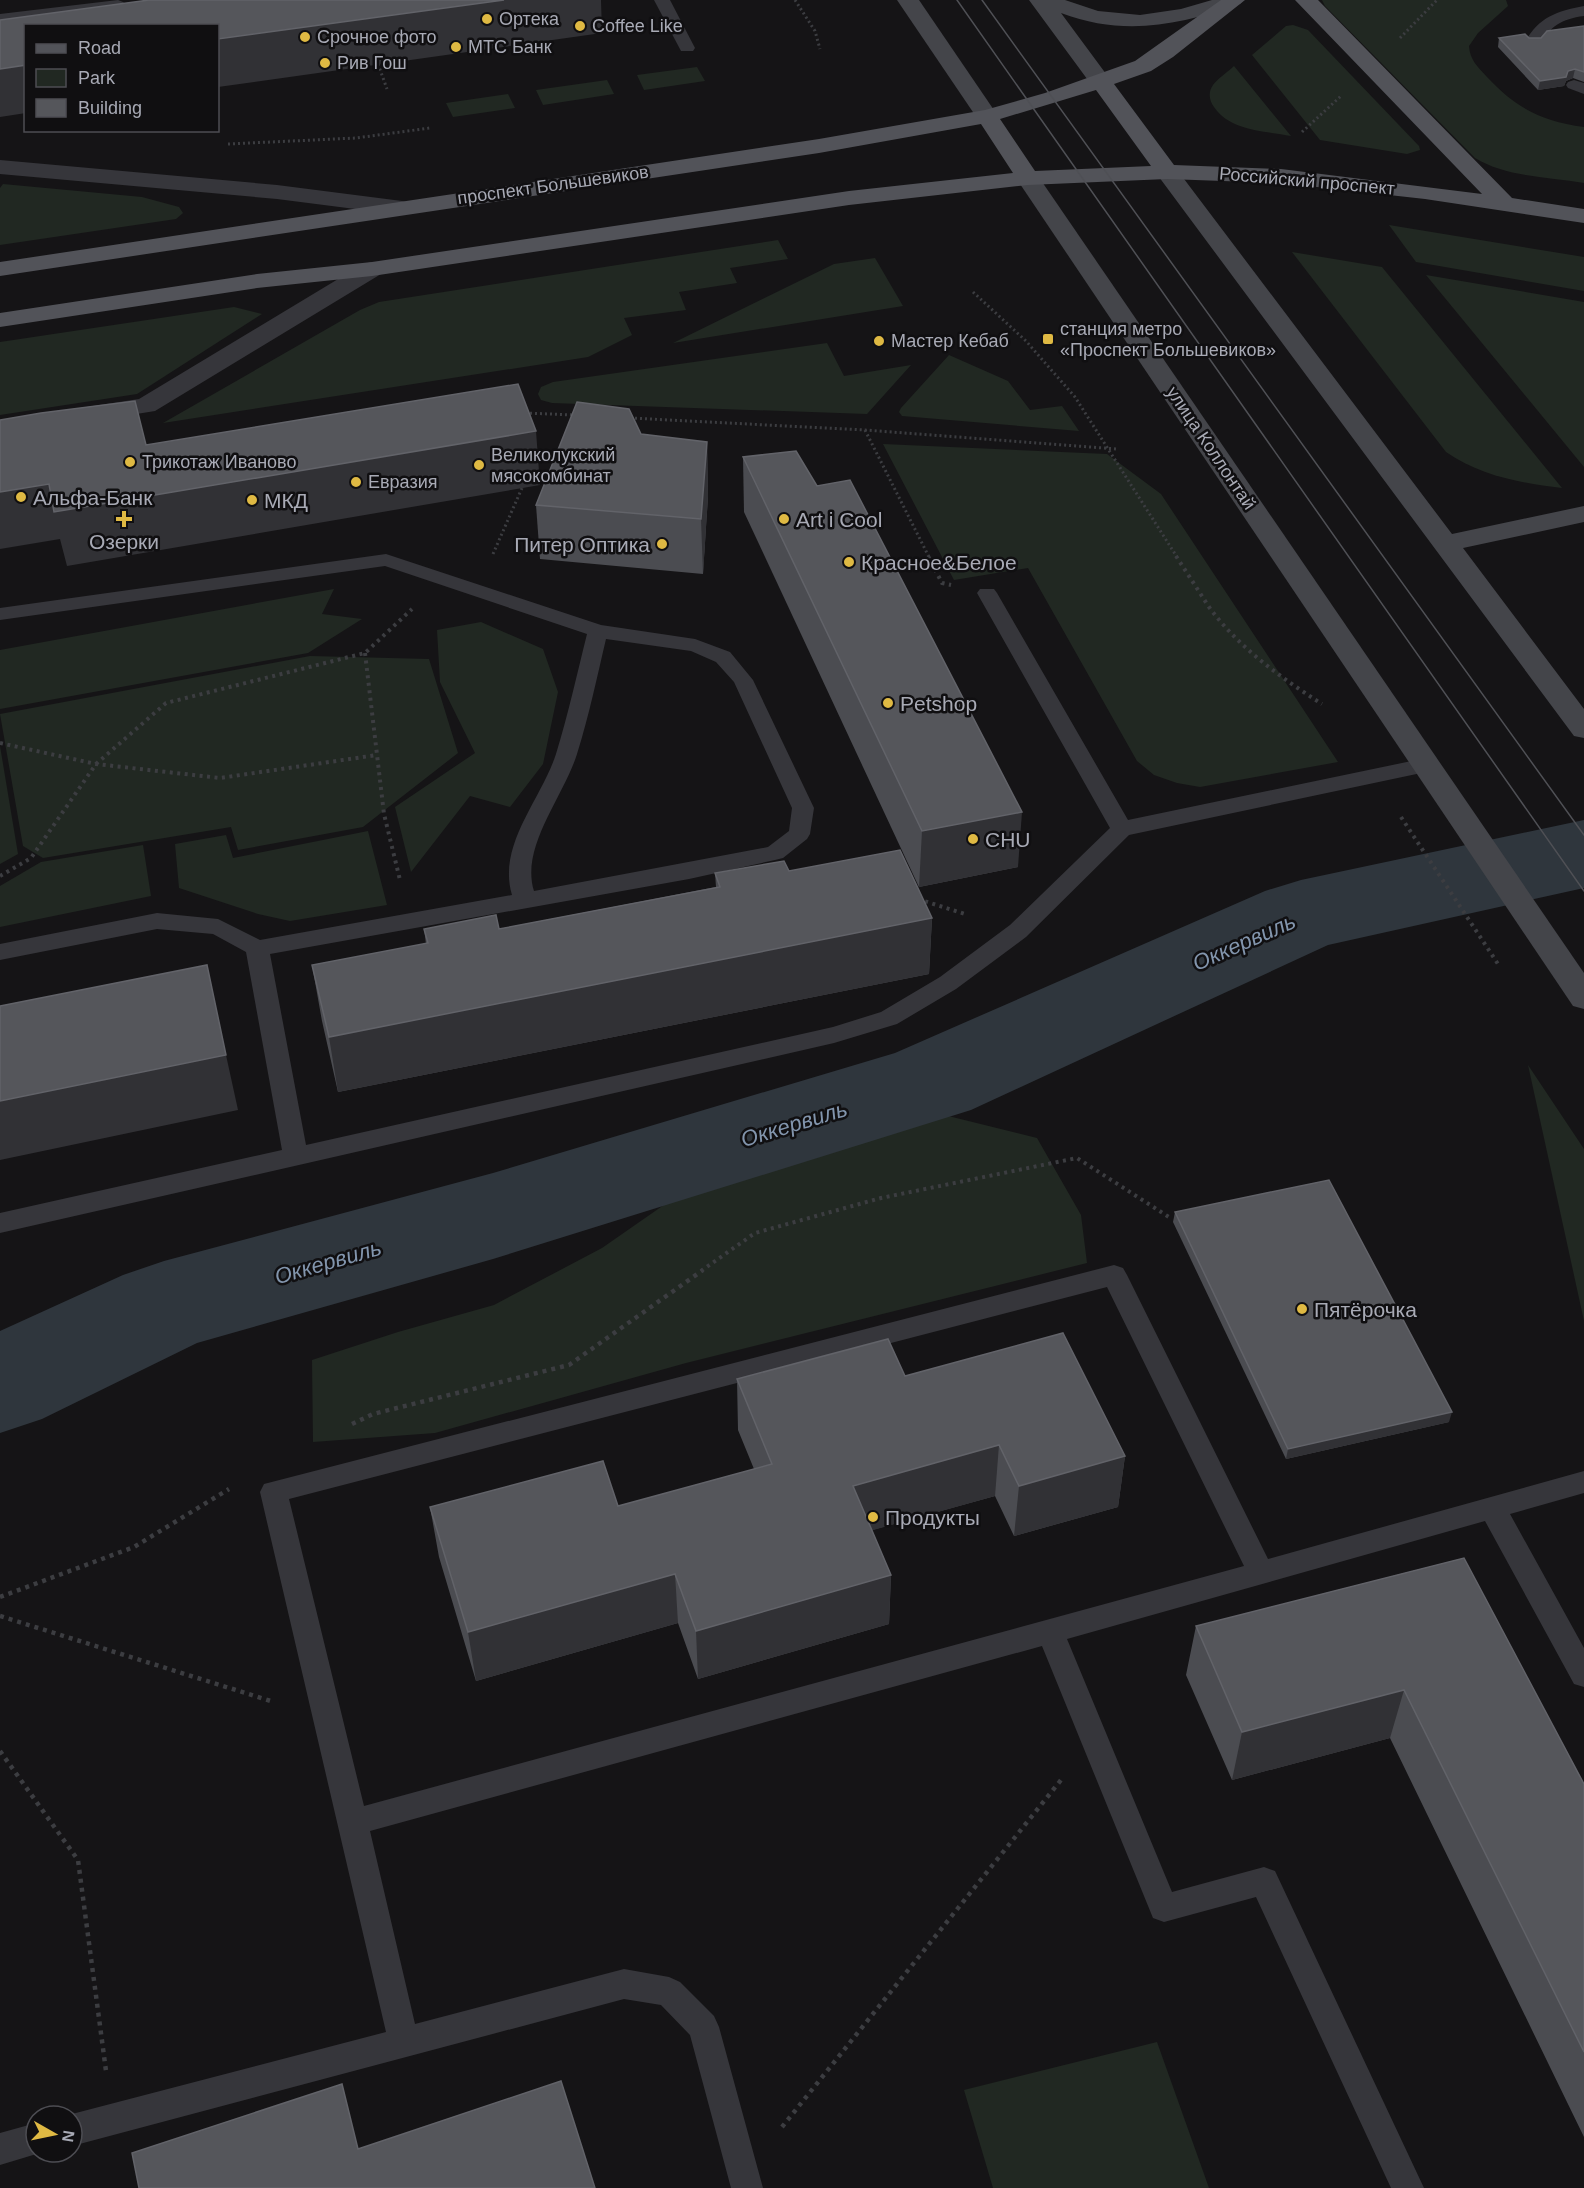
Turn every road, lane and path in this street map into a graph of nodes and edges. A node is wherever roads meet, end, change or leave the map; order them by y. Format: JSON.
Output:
{"nodes":[{"id":1,"x":662,"y":0,"type":"edge"},
{"id":2,"x":795,"y":0,"type":"edge"},
{"id":3,"x":908,"y":0,"type":"edge"},
{"id":4,"x":1040,"y":0,"type":"edge"},
{"id":5,"x":1046,"y":0,"type":"edge"},
{"id":6,"x":1233,"y":0,"type":"edge"},
{"id":7,"x":1306,"y":0,"type":"edge"},
{"id":8,"x":135,"y":4,"type":"edge"},
{"id":9,"x":30,"y":7,"type":"edge"},
{"id":10,"x":1584,"y":11,"type":"edge"},
{"id":11,"x":0,"y":19,"type":"edge"},
{"id":12,"x":1533,"y":42,"type":"edge"},
{"id":13,"x":687,"y":48,"type":"dead end"},
{"id":14,"x":820,"y":49,"type":"dead end"},
{"id":15,"x":378,"y":64,"type":"dead end"},
{"id":16,"x":1101,"y":82,"type":"junction"},
{"id":17,"x":387,"y":89,"type":"edge"},
{"id":18,"x":1342,"y":94,"type":"dead end"},
{"id":19,"x":987,"y":116,"type":"junction"},
{"id":20,"x":1302,"y":132,"type":"dead end"},
{"id":21,"x":0,"y":167,"type":"edge"},
{"id":22,"x":1167,"y":172,"type":"junction"},
{"id":23,"x":1028,"y":178,"type":"junction"},
{"id":24,"x":1504,"y":204,"type":"junction"},
{"id":25,"x":402,"y":208,"type":"junction"},
{"id":26,"x":1584,"y":216,"type":"edge"},
{"id":27,"x":0,"y":268,"type":"edge"},
{"id":28,"x":372,"y":269,"type":"junction"},
{"id":29,"x":973,"y":292,"type":"dead end"},
{"id":30,"x":0,"y":320,"type":"edge"},
{"id":31,"x":523,"y":413,"type":"edge"},
{"id":32,"x":582,"y":416,"type":"edge"},
{"id":33,"x":629,"y":418,"type":"edge"},
{"id":34,"x":0,"y":428,"type":"edge"},
{"id":35,"x":865,"y":430,"type":"junction"},
{"id":36,"x":1108,"y":449,"type":"junction"},
{"id":37,"x":1117,"y":449,"type":"dead end"},
{"id":38,"x":1584,"y":513,"type":"edge"},
{"id":39,"x":1447,"y":543,"type":"junction"},
{"id":40,"x":987,"y":593,"type":"joint"},
{"id":41,"x":0,"y":614,"type":"edge"},
{"id":42,"x":598,"y":631,"type":"junction"},
{"id":43,"x":1322,"y":704,"type":"dead end"},
{"id":44,"x":1584,"y":729,"type":"edge"},
{"id":45,"x":0,"y":743,"type":"edge"},
{"id":46,"x":377,"y":755,"type":"junction"},
{"id":47,"x":96,"y":764,"type":"junction"},
{"id":48,"x":1426,"y":765,"type":"junction"},
{"id":49,"x":1401,"y":817,"type":"dead end"},
{"id":50,"x":1122,"y":829,"type":"junction"},
{"id":51,"x":0,"y":876,"type":"edge"},
{"id":52,"x":908,"y":895,"type":"edge"},
{"id":53,"x":525,"y":900,"type":"junction"},
{"id":54,"x":410,"y":921,"type":"junction"},
{"id":55,"x":1018,"y":931,"type":"junction"},
{"id":56,"x":257,"y":948,"type":"junction"},
{"id":57,"x":0,"y":952,"type":"edge"},
{"id":58,"x":1498,"y":964,"type":"dead end"},
{"id":59,"x":1584,"y":998,"type":"edge"},
{"id":60,"x":296,"y":1158,"type":"junction"},
{"id":61,"x":1172,"y":1219,"type":"dead end"},
{"id":62,"x":0,"y":1223,"type":"edge"},
{"id":63,"x":345,"y":1428,"type":"dead end"},
{"id":64,"x":1584,"y":1482,"type":"edge"},
{"id":65,"x":237,"y":1484,"type":"dead end"},
{"id":66,"x":1492,"y":1508,"type":"junction"},
{"id":67,"x":1261,"y":1572,"type":"junction"},
{"id":68,"x":0,"y":1597,"type":"edge"},
{"id":69,"x":0,"y":1616,"type":"edge"},
{"id":70,"x":1050,"y":1632,"type":"junction"},
{"id":71,"x":1584,"y":1675,"type":"edge"},
{"id":72,"x":326,"y":1718,"type":"junction"},
{"id":73,"x":1094,"y":1739,"type":"junction"},
{"id":74,"x":0,"y":1751,"type":"edge"},
{"id":75,"x":353,"y":1822,"type":"junction"},
{"id":76,"x":404,"y":2042,"type":"junction"},
{"id":77,"x":112,"y":2120,"type":"junction"},
{"id":78,"x":84,"y":2127,"type":"edge"},
{"id":79,"x":24,"y":2142,"type":"edge"},
{"id":80,"x":0,"y":2149,"type":"edge"},
{"id":81,"x":745,"y":2181,"type":"edge"},
{"id":82,"x":1408,"y":2188,"type":"edge"}],
"edges":[{"from":1,"to":13,"type":"lane"},
{"from":2,"to":14,"type":"path"},
{"from":3,"to":19,"type":"main road","name":"улица Коллонтай"},
{"from":4,"to":16,"type":"main road"},
{"from":5,"to":6,"type":"main road"},
{"from":6,"to":16,"type":"main road","name":"проспект Большевиков"},
{"from":7,"to":24,"type":"main road"},
{"from":8,"to":9,"type":"lane"},
{"from":9,"to":11,"type":"lane"},
{"from":10,"to":12,"type":"lane"},
{"from":15,"to":17,"type":"path"},
{"from":16,"to":19,"type":"main road","name":"проспект Большевиков"},
{"from":16,"to":22,"type":"main road"},
{"from":18,"to":20,"type":"path"},
{"from":19,"to":23,"type":"main road","name":"улица Коллонтай"},
{"from":19,"to":25,"type":"main road","name":"проспект Большевиков"},
{"from":21,"to":25,"type":"street"},
{"from":22,"to":23,"type":"main road","name":"Российский проспект"},
{"from":22,"to":24,"type":"main road","name":"Российский проспект"},
{"from":22,"to":39,"type":"main road"},
{"from":23,"to":28,"type":"main road"},
{"from":23,"to":48,"type":"main road","name":"улица Коллонтай"},
{"from":24,"to":26,"type":"main road","name":"Российский проспект"},
{"from":25,"to":27,"type":"main road","name":"проспект Большевиков"},
{"from":28,"to":30,"type":"main road"},
{"from":28,"to":34,"type":"street"},
{"from":29,"to":36,"type":"path"},
{"from":31,"to":32,"type":"path"},
{"from":33,"to":35,"type":"path"},
{"from":35,"to":36,"type":"path"},
{"from":35,"to":40,"type":"path"},
{"from":36,"to":37,"type":"path"},
{"from":36,"to":43,"type":"path"},
{"from":38,"to":39,"type":"main road"},
{"from":39,"to":44,"type":"main road"},
{"from":40,"to":50,"type":"lane"},
{"from":41,"to":42,"type":"lane"},
{"from":42,"to":53,"type":"lane"},
{"from":42,"to":53,"type":"lane"},
{"from":45,"to":47,"type":"path"},
{"from":46,"to":47,"type":"path"},
{"from":46,"to":47,"type":"path"},
{"from":46,"to":54,"type":"path"},
{"from":47,"to":51,"type":"path"},
{"from":48,"to":50,"type":"lane"},
{"from":48,"to":59,"type":"main road","name":"улица Коллонтай"},
{"from":49,"to":58,"type":"path"},
{"from":50,"to":55,"type":"lane"},
{"from":52,"to":55,"type":"path"},
{"from":53,"to":54,"type":"lane"},
{"from":54,"to":56,"type":"lane"},
{"from":55,"to":60,"type":"lane"},
{"from":56,"to":57,"type":"lane"},
{"from":56,"to":60,"type":"lane"},
{"from":60,"to":62,"type":"lane"},
{"from":61,"to":63,"type":"path"},
{"from":64,"to":66,"type":"lane"},
{"from":65,"to":68,"type":"path"},
{"from":66,"to":67,"type":"lane"},
{"from":66,"to":71,"type":"lane"},
{"from":67,"to":70,"type":"lane"},
{"from":67,"to":72,"type":"lane"},
{"from":69,"to":72,"type":"path"},
{"from":70,"to":73,"type":"lane"},
{"from":70,"to":75,"type":"lane"},
{"from":72,"to":75,"type":"lane"},
{"from":73,"to":81,"type":"path"},
{"from":73,"to":82,"type":"lane"},
{"from":74,"to":77,"type":"path"},
{"from":75,"to":76,"type":"lane"},
{"from":76,"to":77,"type":"lane"},
{"from":76,"to":81,"type":"lane"},
{"from":77,"to":78,"type":"lane"},
{"from":79,"to":80,"type":"lane"}]}
